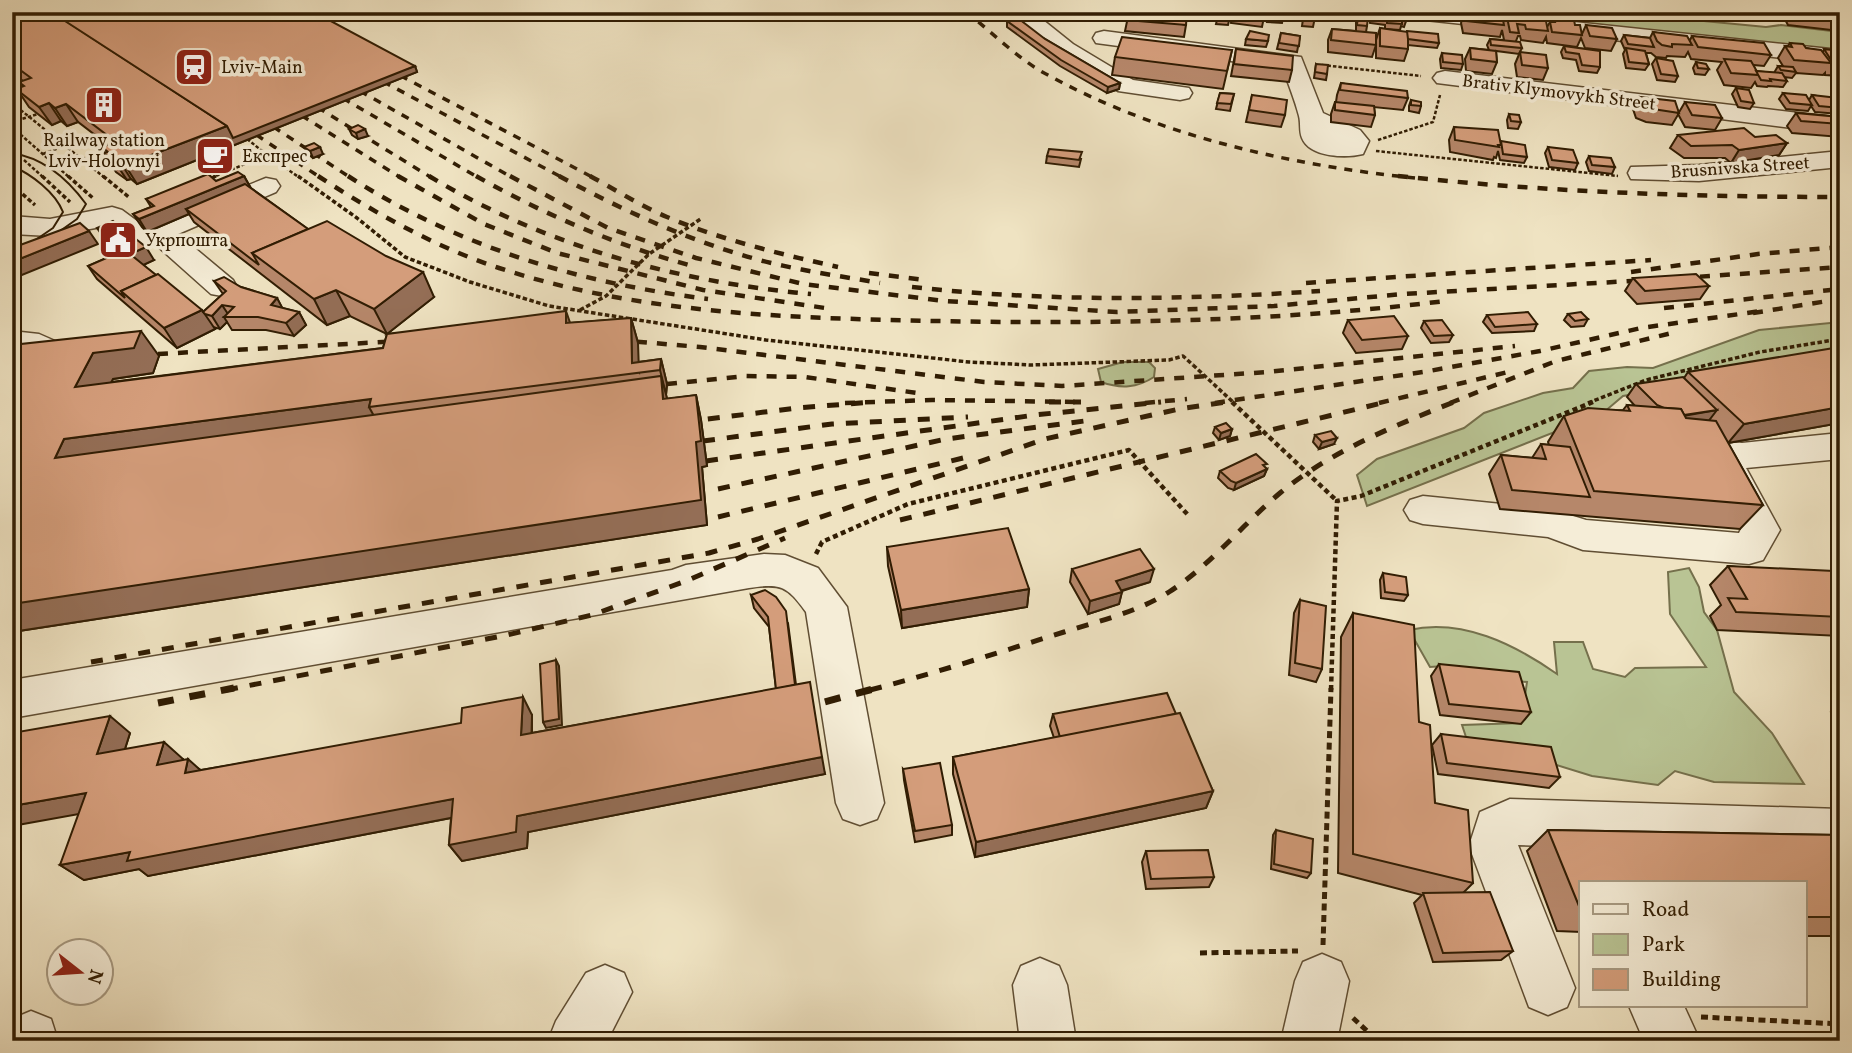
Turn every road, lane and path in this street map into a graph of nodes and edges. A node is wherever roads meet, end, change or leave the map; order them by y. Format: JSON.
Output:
{"nodes":[{"id":1,"x":60,"y":12,"type":"edge"},
{"id":2,"x":1110,"y":12,"type":"edge"},
{"id":3,"x":1416,"y":12,"type":"edge"},
{"id":4,"x":1023,"y":15,"type":"dead end"},
{"id":5,"x":70,"y":20,"type":"edge"},
{"id":6,"x":1104,"y":38,"type":"junction"},
{"id":7,"x":1840,"y":57,"type":"edge"},
{"id":8,"x":1293,"y":62,"type":"junction"},
{"id":9,"x":1096,"y":68,"type":"junction"},
{"id":10,"x":1445,"y":78,"type":"junction"},
{"id":11,"x":1180,"y":93,"type":"dead end"},
{"id":12,"x":12,"y":103,"type":"edge"},
{"id":13,"x":38,"y":114,"type":"edge"},
{"id":14,"x":29,"y":117,"type":"junction"},
{"id":15,"x":44,"y":120,"type":"edge"},
{"id":16,"x":36,"y":123,"type":"junction"},
{"id":17,"x":12,"y":125,"type":"edge"},
{"id":18,"x":1840,"y":126,"type":"edge"},
{"id":19,"x":251,"y":135,"type":"edge"},
{"id":20,"x":65,"y":145,"type":"junction"},
{"id":21,"x":112,"y":148,"type":"edge"},
{"id":22,"x":1354,"y":148,"type":"junction"},
{"id":23,"x":43,"y":153,"type":"junction"},
{"id":24,"x":121,"y":155,"type":"edge"},
{"id":25,"x":267,"y":155,"type":"junction"},
{"id":26,"x":82,"y":159,"type":"junction"},
{"id":27,"x":1840,"y":159,"type":"edge"},
{"id":28,"x":24,"y":160,"type":"dead end"},
{"id":29,"x":91,"y":167,"type":"junction"},
{"id":30,"x":1641,"y":173,"type":"joint"},
{"id":31,"x":198,"y":183,"type":"edge"},
{"id":32,"x":266,"y":186,"type":"dead end"},
{"id":33,"x":12,"y":200,"type":"edge"},
{"id":34,"x":74,"y":205,"type":"dead end"},
{"id":35,"x":139,"y":205,"type":"dead end"},
{"id":36,"x":112,"y":216,"type":"junction"},
{"id":37,"x":702,"y":218,"type":"dead end"},
{"id":38,"x":16,"y":229,"type":"edge"},
{"id":39,"x":158,"y":232,"type":"junction"},
{"id":40,"x":222,"y":286,"type":"edge"},
{"id":41,"x":579,"y":310,"type":"junction"},
{"id":42,"x":1840,"y":339,"type":"edge"},
{"id":43,"x":12,"y":341,"type":"edge"},
{"id":44,"x":113,"y":354,"type":"edge"},
{"id":45,"x":1687,"y":436,"type":"edge"},
{"id":46,"x":1840,"y":446,"type":"edge"},
{"id":47,"x":1719,"y":454,"type":"junction"},
{"id":48,"x":1337,"y":501,"type":"junction"},
{"id":49,"x":1423,"y":510,"type":"dead end"},
{"id":50,"x":1188,"y":515,"type":"dead end"},
{"id":51,"x":804,"y":579,"type":"junction"},
{"id":52,"x":12,"y":699,"type":"edge"},
{"id":53,"x":860,"y":803,"type":"dead end"},
{"id":54,"x":1840,"y":832,"type":"edge"},
{"id":55,"x":1200,"y":953,"type":"dead end"},
{"id":56,"x":1040,"y":985,"type":"dead end"},
{"id":57,"x":1548,"y":988,"type":"dead end"},
{"id":58,"x":605,"y":992,"type":"dead end"},
{"id":59,"x":1326,"y":997,"type":"edge"},
{"id":60,"x":1672,"y":1021,"type":"edge"},
{"id":61,"x":1840,"y":1024,"type":"edge"},
{"id":62,"x":576,"y":1041,"type":"edge"},
{"id":63,"x":1048,"y":1041,"type":"edge"},
{"id":64,"x":1378,"y":1041,"type":"edge"}],
"edges":[{"from":1,"to":5,"type":"path"},
{"from":2,"to":6,"type":"street"},
{"from":3,"to":7,"type":"street"},
{"from":4,"to":9,"type":"street"},
{"from":6,"to":8,"type":"street"},
{"from":6,"to":9,"type":"street"},
{"from":8,"to":10,"type":"path"},
{"from":8,"to":22,"type":"street"},
{"from":9,"to":11,"type":"street"},
{"from":10,"to":18,"type":"street","name":"Brativ Klymovykh Street"},
{"from":10,"to":22,"type":"path"},
{"from":12,"to":14,"type":"path"},
{"from":13,"to":14,"type":"path"},
{"from":14,"to":16,"type":"path"},
{"from":14,"to":17,"type":"path"},
{"from":15,"to":16,"type":"path"},
{"from":16,"to":20,"type":"path"},
{"from":17,"to":23,"type":"path"},
{"from":19,"to":25,"type":"path"},
{"from":20,"to":23,"type":"path"},
{"from":20,"to":26,"type":"path"},
{"from":21,"to":26,"type":"path"},
{"from":22,"to":30,"type":"path"},
{"from":23,"to":36,"type":"path"},
{"from":24,"to":29,"type":"path"},
{"from":25,"to":31,"type":"path"},
{"from":25,"to":41,"type":"path"},
{"from":26,"to":29,"type":"path"},
{"from":27,"to":30,"type":"street","name":"Brusnivska Street"},
{"from":28,"to":34,"type":"path"},
{"from":29,"to":35,"type":"path"},
{"from":32,"to":39,"type":"street"},
{"from":33,"to":38,"type":"street"},
{"from":36,"to":38,"type":"street"},
{"from":36,"to":39,"type":"street"},
{"from":37,"to":41,"type":"path"},
{"from":39,"to":40,"type":"street"},
{"from":41,"to":48,"type":"path","bridge":true},
{"from":42,"to":48,"type":"path"},
{"from":43,"to":44,"type":"street"},
{"from":45,"to":47,"type":"street"},
{"from":46,"to":47,"type":"street"},
{"from":47,"to":49,"type":"street"},
{"from":48,"to":59,"type":"path"},
{"from":50,"to":51,"type":"path"},
{"from":51,"to":52,"type":"street"},
{"from":51,"to":53,"type":"street"},
{"from":54,"to":57,"type":"street"},
{"from":55,"to":59,"type":"path"},
{"from":56,"to":63,"type":"street"},
{"from":58,"to":62,"type":"street"},
{"from":59,"to":64,"type":"path"},
{"from":60,"to":61,"type":"path"}]}
